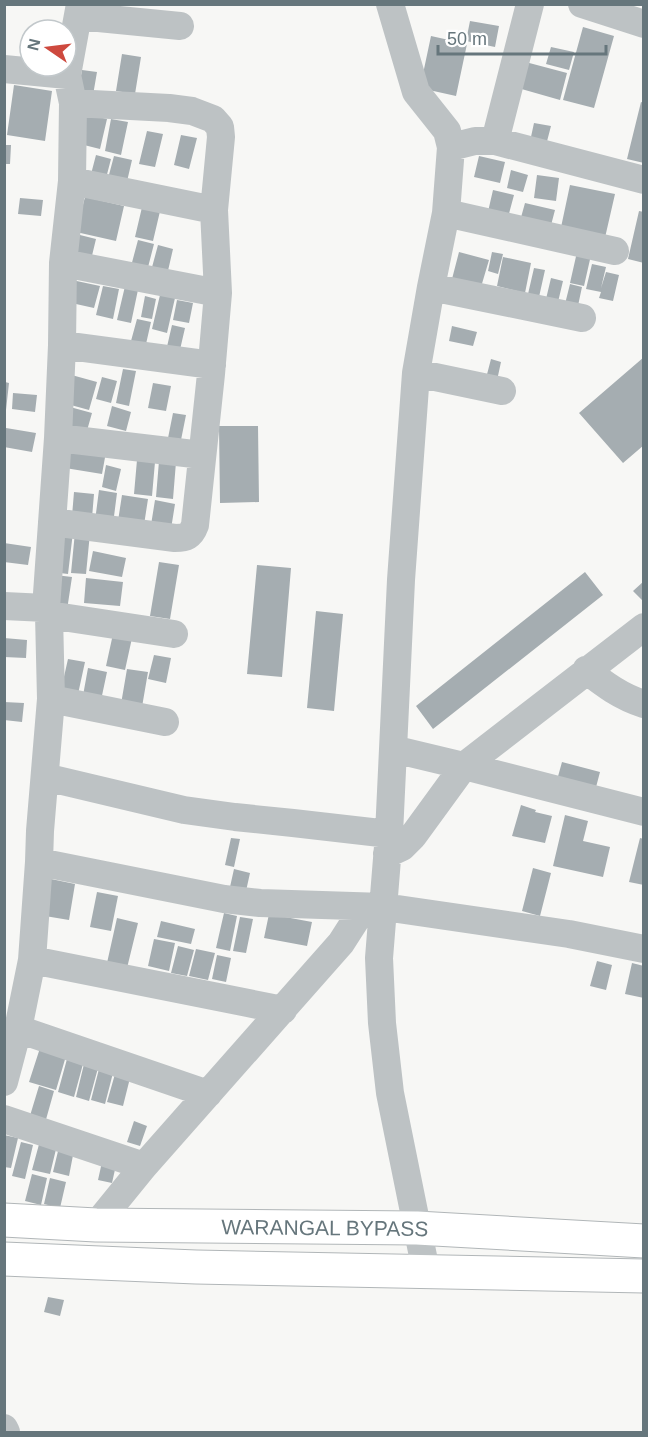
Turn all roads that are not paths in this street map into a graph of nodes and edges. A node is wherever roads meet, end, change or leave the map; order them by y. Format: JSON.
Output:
{"nodes":[{"id":1,"x":390,"y":4,"type":"edge"},
{"id":2,"x":530,"y":4,"type":"edge"},
{"id":3,"x":582,"y":4,"type":"edge"},
{"id":4,"x":79,"y":10,"type":"edge"},
{"id":5,"x":644,"y":24,"type":"edge"},
{"id":6,"x":180,"y":26,"type":"dead end"},
{"id":7,"x":68,"y":78,"type":"edge"},
{"id":8,"x":73,"y":103,"type":"junction"},
{"id":9,"x":495,"y":141,"type":"junction"},
{"id":10,"x":451,"y":147,"type":"junction"},
{"id":11,"x":644,"y":180,"type":"edge"},
{"id":12,"x":72,"y":181,"type":"junction"},
{"id":13,"x":214,"y":210,"type":"junction"},
{"id":14,"x":446,"y":213,"type":"junction"},
{"id":15,"x":615,"y":251,"type":"dead end"},
{"id":16,"x":63,"y":263,"type":"junction"},
{"id":17,"x":431,"y":287,"type":"junction"},
{"id":18,"x":218,"y":293,"type":"junction"},
{"id":19,"x":582,"y":318,"type":"dead end"},
{"id":20,"x":62,"y":345,"type":"junction"},
{"id":21,"x":212,"y":365,"type":"junction"},
{"id":22,"x":416,"y":373,"type":"junction"},
{"id":23,"x":502,"y":391,"type":"dead end"},
{"id":24,"x":58,"y":438,"type":"junction"},
{"id":25,"x":202,"y":455,"type":"junction"},
{"id":26,"x":52,"y":522,"type":"junction"},
{"id":27,"x":4,"y":606,"type":"edge"},
{"id":28,"x":47,"y":611,"type":"junction"},
{"id":29,"x":644,"y":627,"type":"edge"},
{"id":30,"x":174,"y":634,"type":"dead end"},
{"id":31,"x":586,"y":670,"type":"junction"},
{"id":32,"x":51,"y":699,"type":"junction"},
{"id":33,"x":644,"y":704,"type":"edge"},
{"id":34,"x":165,"y":722,"type":"dead end"},
{"id":35,"x":393,"y":749,"type":"junction"},
{"id":36,"x":464,"y":766,"type":"junction"},
{"id":37,"x":45,"y":777,"type":"junction"},
{"id":38,"x":644,"y":812,"type":"edge"},
{"id":39,"x":388,"y":844,"type":"junction"},
{"id":40,"x":39,"y":862,"type":"junction"},
{"id":41,"x":373,"y":907,"type":"junction"},
{"id":42,"x":644,"y":949,"type":"edge"},
{"id":43,"x":32,"y":960,"type":"junction"},
{"id":44,"x":283,"y":1010,"type":"junction"},
{"id":45,"x":18,"y":1029,"type":"junction"},
{"id":46,"x":4,"y":1082,"type":"edge"},
{"id":47,"x":208,"y":1094,"type":"junction"},
{"id":48,"x":4,"y":1119,"type":"edge"},
{"id":49,"x":144,"y":1166,"type":"junction"},
{"id":50,"x":4,"y":1220,"type":"edge"},
{"id":51,"x":96,"y":1225,"type":"junction"},
{"id":52,"x":417,"y":1228,"type":"junction"},
{"id":53,"x":644,"y":1240,"type":"edge"},
{"id":54,"x":4,"y":1259,"type":"edge"},
{"id":55,"x":426,"y":1271,"type":"junction"},
{"id":56,"x":644,"y":1275,"type":"edge"},
{"id":57,"x":4,"y":1428,"type":"edge"},
{"id":58,"x":6,"y":1432,"type":"edge"}],
"edges":[{"from":1,"to":10,"type":"street"},
{"from":2,"to":9,"type":"street"},
{"from":3,"to":5,"type":"street"},
{"from":4,"to":6,"type":"street"},
{"from":7,"to":8,"type":"street"},
{"from":8,"to":12,"type":"street"},
{"from":8,"to":13,"type":"street"},
{"from":9,"to":10,"type":"street"},
{"from":9,"to":11,"type":"street"},
{"from":10,"to":14,"type":"street"},
{"from":12,"to":13,"type":"street"},
{"from":12,"to":16,"type":"street"},
{"from":13,"to":18,"type":"street"},
{"from":14,"to":15,"type":"street"},
{"from":14,"to":17,"type":"street"},
{"from":16,"to":18,"type":"street"},
{"from":16,"to":20,"type":"street"},
{"from":17,"to":19,"type":"street"},
{"from":17,"to":22,"type":"street"},
{"from":18,"to":21,"type":"street"},
{"from":20,"to":21,"type":"street"},
{"from":20,"to":24,"type":"street"},
{"from":21,"to":25,"type":"street"},
{"from":22,"to":23,"type":"street"},
{"from":22,"to":35,"type":"street"},
{"from":24,"to":25,"type":"street"},
{"from":24,"to":26,"type":"street"},
{"from":25,"to":26,"type":"street"},
{"from":26,"to":28,"type":"street"},
{"from":27,"to":28,"type":"street"},
{"from":28,"to":30,"type":"street"},
{"from":28,"to":32,"type":"street"},
{"from":29,"to":31,"type":"street"},
{"from":31,"to":33,"type":"street"},
{"from":31,"to":36,"type":"street"},
{"from":32,"to":34,"type":"street"},
{"from":32,"to":37,"type":"street"},
{"from":35,"to":36,"type":"street"},
{"from":35,"to":39,"type":"street"},
{"from":36,"to":38,"type":"street"},
{"from":36,"to":39,"type":"street"},
{"from":37,"to":39,"type":"street"},
{"from":37,"to":40,"type":"street"},
{"from":39,"to":41,"type":"street"},
{"from":40,"to":41,"type":"street"},
{"from":40,"to":43,"type":"street"},
{"from":41,"to":42,"type":"street"},
{"from":41,"to":44,"type":"street"},
{"from":41,"to":52,"type":"street"},
{"from":43,"to":44,"type":"street"},
{"from":43,"to":45,"type":"street"},
{"from":44,"to":47,"type":"street"},
{"from":45,"to":46,"type":"street"},
{"from":45,"to":47,"type":"street"},
{"from":47,"to":49,"type":"street"},
{"from":48,"to":49,"type":"street"},
{"from":49,"to":51,"type":"street"},
{"from":50,"to":51,"type":"main road","name":"WARANGAL BYPASS"},
{"from":51,"to":52,"type":"main road","name":"WARANGAL BYPASS"},
{"from":52,"to":53,"type":"main road","name":"WARANGAL BYPASS"},
{"from":52,"to":55,"type":"street"},
{"from":54,"to":55,"type":"main road","name":"WARANGAL BYPASS"},
{"from":55,"to":56,"type":"main road","name":"WARANGAL BYPASS"},
{"from":57,"to":58,"type":"street"}]}
